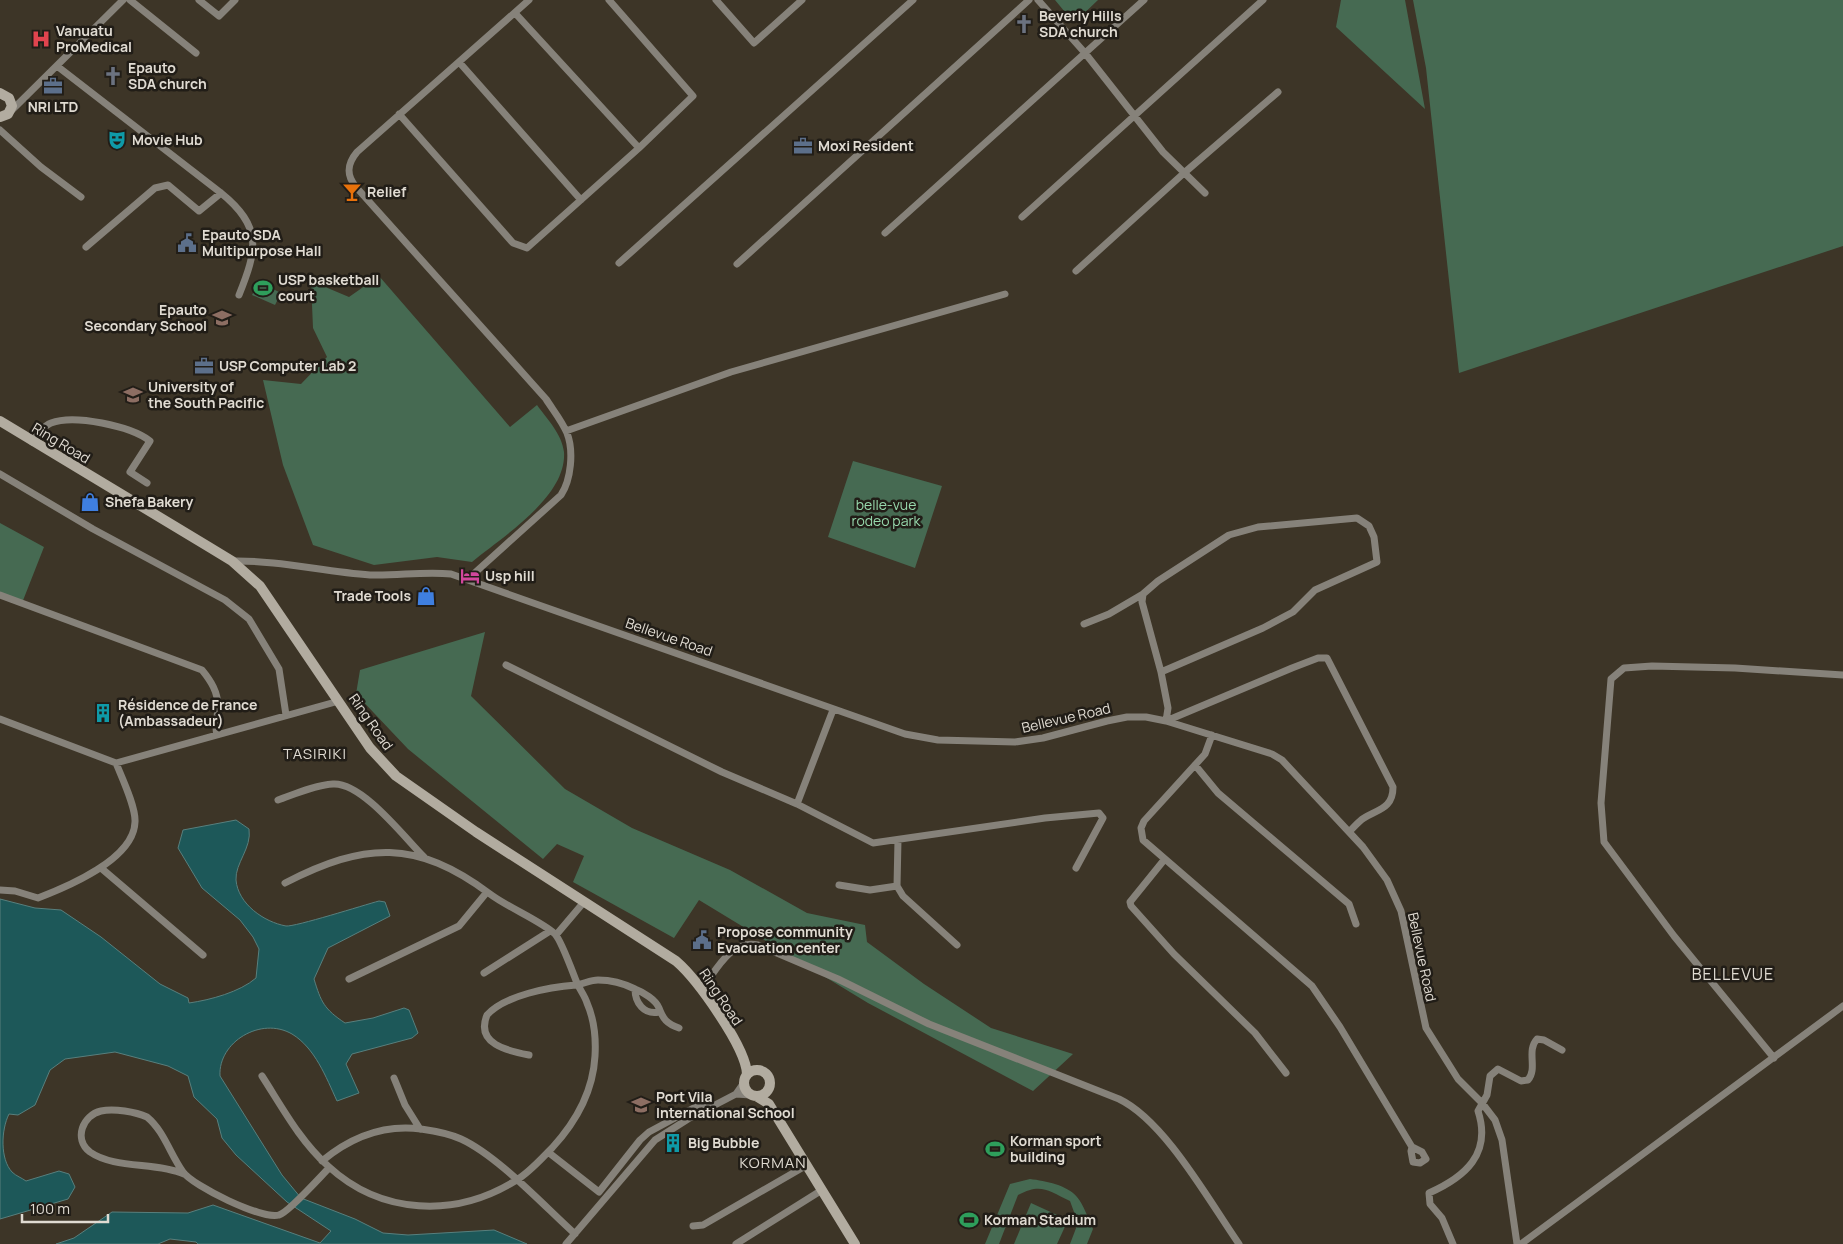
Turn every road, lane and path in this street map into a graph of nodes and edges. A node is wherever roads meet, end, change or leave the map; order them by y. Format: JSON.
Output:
{"nodes":[{"id":1,"x":130,"y":0,"type":"edge"},
{"id":2,"x":199,"y":0,"type":"edge"},
{"id":3,"x":235,"y":0,"type":"edge"},
{"id":4,"x":529,"y":0,"type":"edge"},
{"id":5,"x":609,"y":0,"type":"edge"},
{"id":6,"x":716,"y":0,"type":"edge"},
{"id":7,"x":802,"y":0,"type":"edge"},
{"id":8,"x":913,"y":0,"type":"edge"},
{"id":9,"x":1029,"y":0,"type":"edge"},
{"id":10,"x":1038,"y":0,"type":"edge"},
{"id":11,"x":1144,"y":0,"type":"edge"},
{"id":12,"x":1263,"y":0,"type":"edge"},
{"id":13,"x":119,"y":1,"type":"edge"},
{"id":14,"x":515,"y":13,"type":"junction"},
{"id":15,"x":196,"y":52,"type":"dead end"},
{"id":16,"x":1085,"y":53,"type":"junction"},
{"id":17,"x":459,"y":62,"type":"junction"},
{"id":18,"x":57,"y":66,"type":"junction"},
{"id":19,"x":30,"y":92,"type":"junction"},
{"id":20,"x":1278,"y":92,"type":"dead end"},
{"id":21,"x":2,"y":95,"type":"edge"},
{"id":22,"x":399,"y":114,"type":"junction"},
{"id":23,"x":1134,"y":115,"type":"junction"},
{"id":24,"x":4,"y":116,"type":"edge"},
{"id":25,"x":0,"y":130,"type":"edge"},
{"id":26,"x":639,"y":148,"type":"junction"},
{"id":27,"x":1184,"y":173,"type":"junction"},
{"id":28,"x":221,"y":193,"type":"junction"},
{"id":29,"x":1206,"y":193,"type":"dead end"},
{"id":30,"x":81,"y":197,"type":"dead end"},
{"id":31,"x":581,"y":200,"type":"junction"},
{"id":32,"x":1022,"y":217,"type":"dead end"},
{"id":33,"x":885,"y":233,"type":"dead end"},
{"id":34,"x":86,"y":247,"type":"dead end"},
{"id":35,"x":620,"y":263,"type":"dead end"},
{"id":36,"x":737,"y":264,"type":"dead end"},
{"id":37,"x":1076,"y":272,"type":"dead end"},
{"id":38,"x":1005,"y":294,"type":"dead end"},
{"id":39,"x":239,"y":295,"type":"dead end"},
{"id":40,"x":0,"y":421,"type":"edge"},
{"id":41,"x":566,"y":431,"type":"junction"},
{"id":42,"x":32,"y":442,"type":"junction"},
{"id":43,"x":0,"y":474,"type":"edge"},
{"id":44,"x":147,"y":483,"type":"dead end"},
{"id":45,"x":232,"y":561,"type":"junction"},
{"id":46,"x":468,"y":579,"type":"junction"},
{"id":47,"x":1143,"y":594,"type":"junction"},
{"id":48,"x":0,"y":595,"type":"edge"},
{"id":49,"x":1084,"y":624,"type":"dead end"},
{"id":50,"x":506,"y":665,"type":"dead end"},
{"id":51,"x":1161,"y":672,"type":"junction"},
{"id":52,"x":1843,"y":675,"type":"edge"},
{"id":53,"x":339,"y":701,"type":"junction"},
{"id":54,"x":833,"y":710,"type":"junction"},
{"id":55,"x":286,"y":715,"type":"junction"},
{"id":56,"x":0,"y":719,"type":"edge"},
{"id":57,"x":1166,"y":721,"type":"junction"},
{"id":58,"x":217,"y":735,"type":"junction"},
{"id":59,"x":1212,"y":735,"type":"junction"},
{"id":60,"x":116,"y":763,"type":"junction"},
{"id":61,"x":1195,"y":765,"type":"junction"},
{"id":62,"x":278,"y":800,"type":"dead end"},
{"id":63,"x":797,"y":804,"type":"junction"},
{"id":64,"x":1349,"y":832,"type":"junction"},
{"id":65,"x":898,"y":840,"type":"junction"},
{"id":66,"x":424,"y":857,"type":"junction"},
{"id":67,"x":1164,"y":860,"type":"junction"},
{"id":68,"x":102,"y":868,"type":"junction"},
{"id":69,"x":1076,"y":868,"type":"dead end"},
{"id":70,"x":285,"y":883,"type":"dead end"},
{"id":71,"x":839,"y":885,"type":"dead end"},
{"id":72,"x":897,"y":886,"type":"junction"},
{"id":73,"x":0,"y":890,"type":"edge"},
{"id":74,"x":487,"y":892,"type":"junction"},
{"id":75,"x":584,"y":902,"type":"junction"},
{"id":76,"x":1356,"y":924,"type":"dead end"},
{"id":77,"x":553,"y":933,"type":"junction"},
{"id":78,"x":957,"y":945,"type":"dead end"},
{"id":79,"x":203,"y":954,"type":"dead end"},
{"id":80,"x":484,"y":973,"type":"dead end"},
{"id":81,"x":348,"y":980,"type":"dead end"},
{"id":82,"x":577,"y":984,"type":"junction"},
{"id":83,"x":635,"y":989,"type":"junction"},
{"id":84,"x":701,"y":990,"type":"junction"},
{"id":85,"x":1843,"y":1006,"type":"edge"},
{"id":86,"x":659,"y":1012,"type":"junction"},
{"id":87,"x":679,"y":1028,"type":"dead end"},
{"id":88,"x":1562,"y":1050,"type":"dead end"},
{"id":89,"x":528,"y":1055,"type":"dead end"},
{"id":90,"x":744,"y":1058,"type":"junction"},
{"id":91,"x":1774,"y":1058,"type":"junction"},
{"id":92,"x":758,"y":1069,"type":"junction"},
{"id":93,"x":1286,"y":1072,"type":"dead end"},
{"id":94,"x":262,"y":1076,"type":"dead end"},
{"id":95,"x":394,"y":1078,"type":"dead end"},
{"id":96,"x":745,"y":1079,"type":"junction"},
{"id":97,"x":769,"y":1089,"type":"junction"},
{"id":98,"x":736,"y":1094,"type":"junction"},
{"id":99,"x":753,"y":1096,"type":"junction"},
{"id":100,"x":1482,"y":1103,"type":"junction"},
{"id":101,"x":769,"y":1104,"type":"junction"},
{"id":102,"x":713,"y":1106,"type":"junction"},
{"id":103,"x":660,"y":1126,"type":"junction"},
{"id":104,"x":420,"y":1129,"type":"junction"},
{"id":105,"x":664,"y":1134,"type":"junction"},
{"id":106,"x":640,"y":1140,"type":"junction"},
{"id":107,"x":646,"y":1147,"type":"junction"},
{"id":108,"x":1412,"y":1147,"type":"dead end"},
{"id":109,"x":548,"y":1152,"type":"junction"},
{"id":110,"x":628,"y":1154,"type":"junction"},
{"id":111,"x":636,"y":1160,"type":"junction"},
{"id":112,"x":322,"y":1161,"type":"junction"},
{"id":113,"x":807,"y":1165,"type":"junction"},
{"id":114,"x":329,"y":1168,"type":"junction"},
{"id":115,"x":618,"y":1168,"type":"junction"},
{"id":116,"x":627,"y":1171,"type":"junction"},
{"id":117,"x":184,"y":1174,"type":"junction"},
{"id":118,"x":516,"y":1181,"type":"junction"},
{"id":119,"x":603,"y":1186,"type":"junction"},
{"id":120,"x":822,"y":1190,"type":"junction"},
{"id":121,"x":609,"y":1192,"type":"junction"},
{"id":122,"x":693,"y":1226,"type":"dead end"},
{"id":123,"x":575,"y":1234,"type":"junction"},
{"id":124,"x":566,"y":1244,"type":"edge"},
{"id":125,"x":736,"y":1244,"type":"edge"},
{"id":126,"x":855,"y":1244,"type":"edge"},
{"id":127,"x":1239,"y":1244,"type":"edge"},
{"id":128,"x":1453,"y":1244,"type":"edge"},
{"id":129,"x":1517,"y":1244,"type":"edge"},
{"id":130,"x":1521,"y":1244,"type":"edge"}],
"edges":[{"from":1,"to":15,"type":"street"},
{"from":2,"to":3,"type":"street"},
{"from":4,"to":14,"type":"street"},
{"from":5,"to":26,"type":"street"},
{"from":6,"to":7,"type":"street"},
{"from":8,"to":35,"type":"street"},
{"from":9,"to":36,"type":"street"},
{"from":10,"to":16,"type":"street"},
{"from":11,"to":16,"type":"street"},
{"from":12,"to":23,"type":"street"},
{"from":13,"to":18,"type":"street"},
{"from":14,"to":17,"type":"street"},
{"from":14,"to":26,"type":"street"},
{"from":16,"to":23,"type":"street"},
{"from":16,"to":33,"type":"street"},
{"from":17,"to":22,"type":"street"},
{"from":17,"to":31,"type":"street"},
{"from":18,"to":19,"type":"street"},
{"from":18,"to":28,"type":"street"},
{"from":19,"to":21,"type":"street"},
{"from":19,"to":24,"type":"street"},
{"from":20,"to":27,"type":"street"},
{"from":21,"to":24,"type":"main road"},
{"from":22,"to":31,"type":"street"},
{"from":22,"to":41,"type":"street"},
{"from":23,"to":27,"type":"street"},
{"from":23,"to":32,"type":"street"},
{"from":25,"to":30,"type":"street"},
{"from":26,"to":31,"type":"street"},
{"from":27,"to":29,"type":"street"},
{"from":27,"to":37,"type":"street"},
{"from":28,"to":34,"type":"street"},
{"from":28,"to":39,"type":"street"},
{"from":38,"to":41,"type":"street"},
{"from":40,"to":42,"type":"main road","name":"Ring Road"},
{"from":41,"to":46,"type":"street"},
{"from":42,"to":44,"type":"street"},
{"from":42,"to":45,"type":"main road","name":"Ring Road"},
{"from":43,"to":55,"type":"street"},
{"from":45,"to":46,"type":"street","name":"Bellevue Road"},
{"from":45,"to":53,"type":"main road","name":"Ring Road"},
{"from":46,"to":54,"type":"street","name":"Bellevue Road"},
{"from":47,"to":49,"type":"street"},
{"from":47,"to":51,"type":"street"},
{"from":47,"to":51,"type":"street"},
{"from":48,"to":58,"type":"street"},
{"from":50,"to":63,"type":"street"},
{"from":51,"to":57,"type":"street"},
{"from":52,"to":91,"type":"street"},
{"from":53,"to":55,"type":"street"},
{"from":53,"to":75,"type":"main road","name":"Ring Road"},
{"from":54,"to":57,"type":"street","name":"Bellevue Road"},
{"from":54,"to":63,"type":"street"},
{"from":55,"to":58,"type":"street"},
{"from":56,"to":60,"type":"street"},
{"from":57,"to":59,"type":"street","name":"Bellevue Road"},
{"from":57,"to":64,"type":"street"},
{"from":58,"to":60,"type":"street"},
{"from":59,"to":61,"type":"street"},
{"from":59,"to":64,"type":"street","name":"Bellevue Road"},
{"from":60,"to":68,"type":"street"},
{"from":61,"to":67,"type":"street"},
{"from":61,"to":76,"type":"street"},
{"from":62,"to":66,"type":"street"},
{"from":63,"to":65,"type":"street"},
{"from":64,"to":100,"type":"street","name":"Bellevue Road"},
{"from":65,"to":69,"type":"street"},
{"from":65,"to":72,"type":"street"},
{"from":66,"to":70,"type":"street"},
{"from":66,"to":74,"type":"street"},
{"from":67,"to":93,"type":"street"},
{"from":67,"to":108,"type":"street"},
{"from":68,"to":73,"type":"street"},
{"from":68,"to":79,"type":"street"},
{"from":71,"to":72,"type":"street"},
{"from":72,"to":78,"type":"street"},
{"from":74,"to":77,"type":"street"},
{"from":74,"to":81,"type":"street"},
{"from":75,"to":77,"type":"street"},
{"from":75,"to":84,"type":"main road","name":"Ring Road"},
{"from":77,"to":80,"type":"street"},
{"from":77,"to":82,"type":"street"},
{"from":82,"to":83,"type":"street"},
{"from":82,"to":89,"type":"street"},
{"from":82,"to":109,"type":"street"},
{"from":83,"to":86,"type":"street"},
{"from":83,"to":86,"type":"street"},
{"from":84,"to":90,"type":"main road","name":"Ring Road"},
{"from":84,"to":127,"type":"street"},
{"from":85,"to":91,"type":"street"},
{"from":86,"to":87,"type":"street"},
{"from":88,"to":100,"type":"street"},
{"from":90,"to":92,"type":"main road","name":"Ring Road"},
{"from":90,"to":96,"type":"main road","name":"Ring Road"},
{"from":91,"to":130,"type":"street"},
{"from":92,"to":96,"type":"main road"},
{"from":92,"to":97,"type":"main road"},
{"from":94,"to":112,"type":"street"},
{"from":95,"to":104,"type":"street"},
{"from":96,"to":98,"type":"street"},
{"from":96,"to":99,"type":"main road"},
{"from":97,"to":99,"type":"main road"},
{"from":97,"to":101,"type":"main road"},
{"from":98,"to":99,"type":"street"},
{"from":98,"to":102,"type":"street"},
{"from":99,"to":101,"type":"main road"},
{"from":100,"to":128,"type":"street"},
{"from":100,"to":129,"type":"street","name":"Bellevue Road"},
{"from":101,"to":113,"type":"main road"},
{"from":102,"to":103,"type":"street"},
{"from":102,"to":105,"type":"street"},
{"from":103,"to":105,"type":"street"},
{"from":103,"to":106,"type":"street"},
{"from":104,"to":112,"type":"street"},
{"from":104,"to":118,"type":"street"},
{"from":105,"to":107,"type":"street"},
{"from":106,"to":107,"type":"street"},
{"from":106,"to":110,"type":"street"},
{"from":107,"to":111,"type":"street"},
{"from":109,"to":118,"type":"street"},
{"from":109,"to":119,"type":"street"},
{"from":110,"to":111,"type":"street"},
{"from":110,"to":115,"type":"street"},
{"from":111,"to":116,"type":"street"},
{"from":112,"to":114,"type":"street"},
{"from":113,"to":120,"type":"main road"},
{"from":113,"to":122,"type":"street"},
{"from":114,"to":117,"type":"street"},
{"from":114,"to":118,"type":"street"},
{"from":115,"to":116,"type":"street"},
{"from":115,"to":119,"type":"street"},
{"from":116,"to":121,"type":"street"},
{"from":117,"to":117,"type":"street"},
{"from":118,"to":123,"type":"street"},
{"from":119,"to":121,"type":"street"},
{"from":120,"to":125,"type":"street"},
{"from":120,"to":126,"type":"main road"},
{"from":121,"to":123,"type":"street"},
{"from":123,"to":124,"type":"street"}]}
